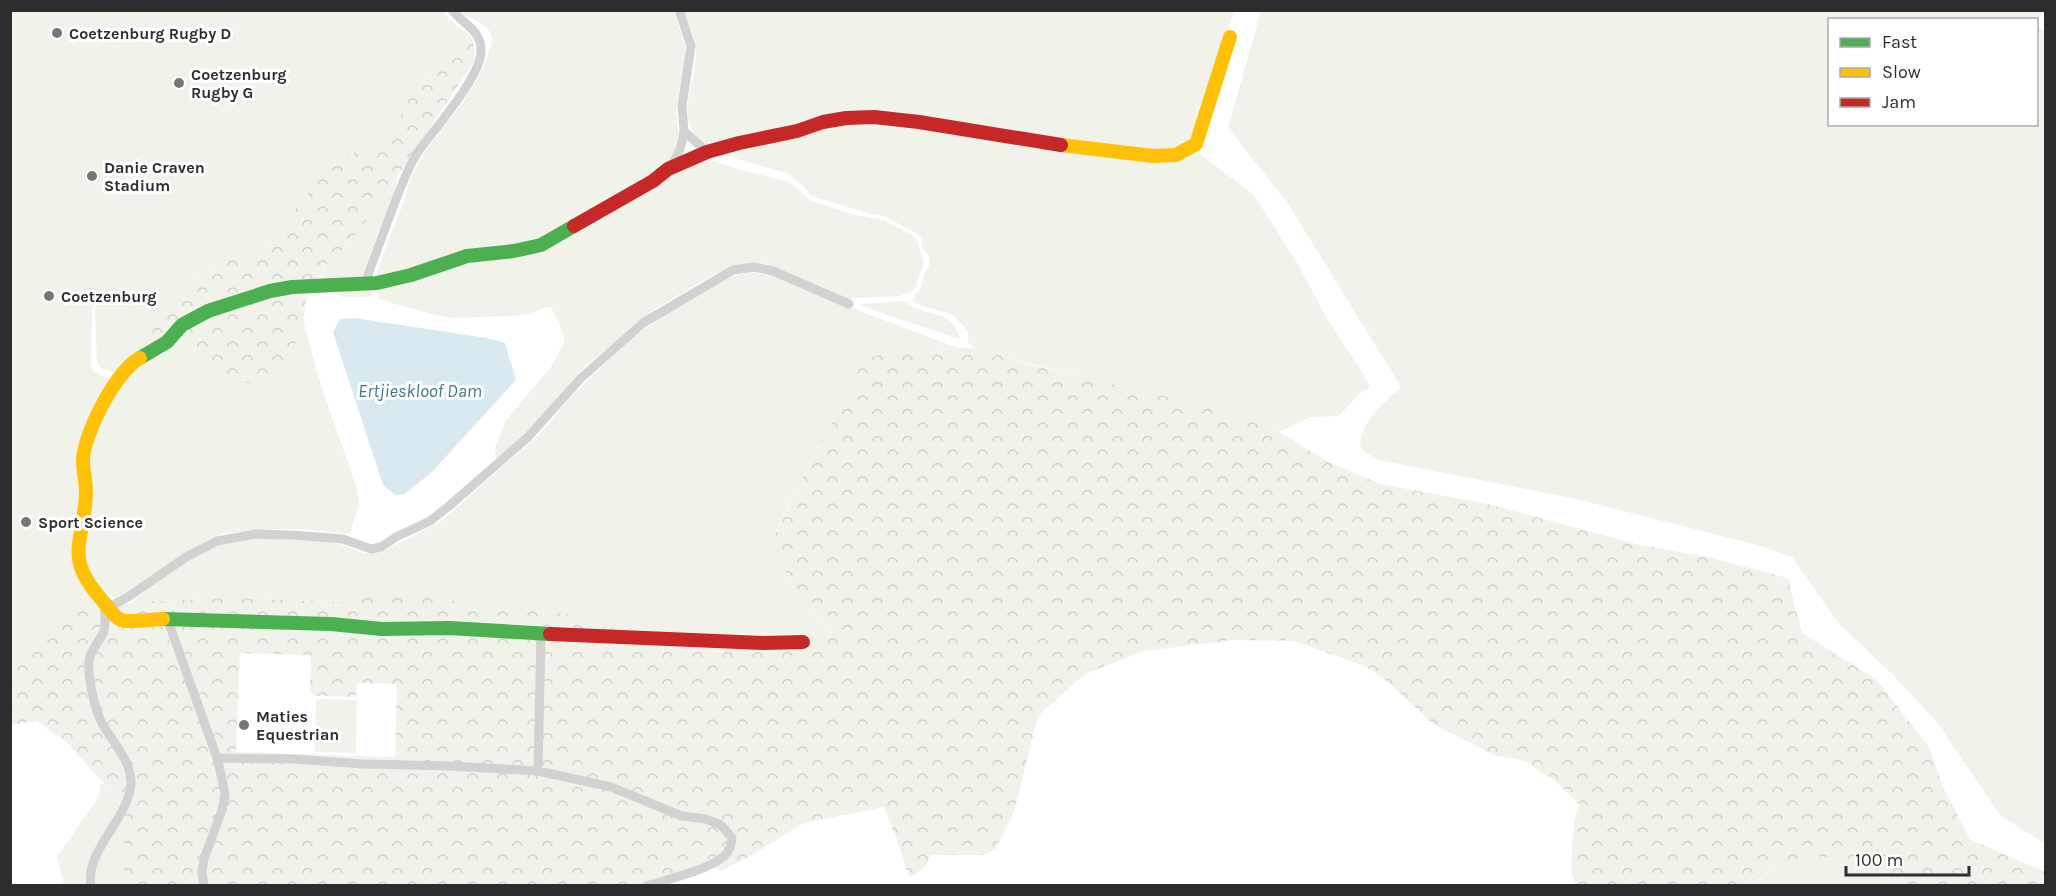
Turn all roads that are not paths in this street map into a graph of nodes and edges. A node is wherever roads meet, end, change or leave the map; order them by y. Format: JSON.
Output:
{"nodes":[{"id":1,"x":452,"y":10,"type":"edge"},
{"id":2,"x":679,"y":10,"type":"edge"},
{"id":3,"x":1230,"y":37,"type":"dead end"},
{"id":4,"x":684,"y":131,"type":"junction"},
{"id":5,"x":706,"y":152,"type":"junction"},
{"id":6,"x":668,"y":169,"type":"junction"},
{"id":7,"x":365,"y":283,"type":"junction"},
{"id":8,"x":849,"y":304,"type":"dead end"},
{"id":9,"x":104,"y":604,"type":"junction"},
{"id":10,"x":167,"y":618,"type":"junction"},
{"id":11,"x":541,"y":634,"type":"junction"},
{"id":12,"x":803,"y":642,"type":"dead end"},
{"id":13,"x":217,"y":758,"type":"junction"},
{"id":14,"x":538,"y":771,"type":"junction"},
{"id":15,"x":91,"y":885,"type":"edge"},
{"id":16,"x":204,"y":885,"type":"edge"},
{"id":17,"x":647,"y":885,"type":"edge"}],
"edges":[{"from":1,"to":7,"type":"street"},
{"from":2,"to":4,"type":"street"},
{"from":3,"to":5,"type":"street"},
{"from":4,"to":5,"type":"street"},
{"from":4,"to":6,"type":"street"},
{"from":5,"to":6,"type":"street"},
{"from":6,"to":7,"type":"street"},
{"from":7,"to":9,"type":"street"},
{"from":8,"to":9,"type":"street"},
{"from":9,"to":10,"type":"street"},
{"from":9,"to":15,"type":"street"},
{"from":10,"to":11,"type":"street"},
{"from":10,"to":13,"type":"street"},
{"from":11,"to":12,"type":"street"},
{"from":11,"to":14,"type":"street"},
{"from":13,"to":14,"type":"street"},
{"from":13,"to":16,"type":"street"},
{"from":14,"to":17,"type":"street"}]}
